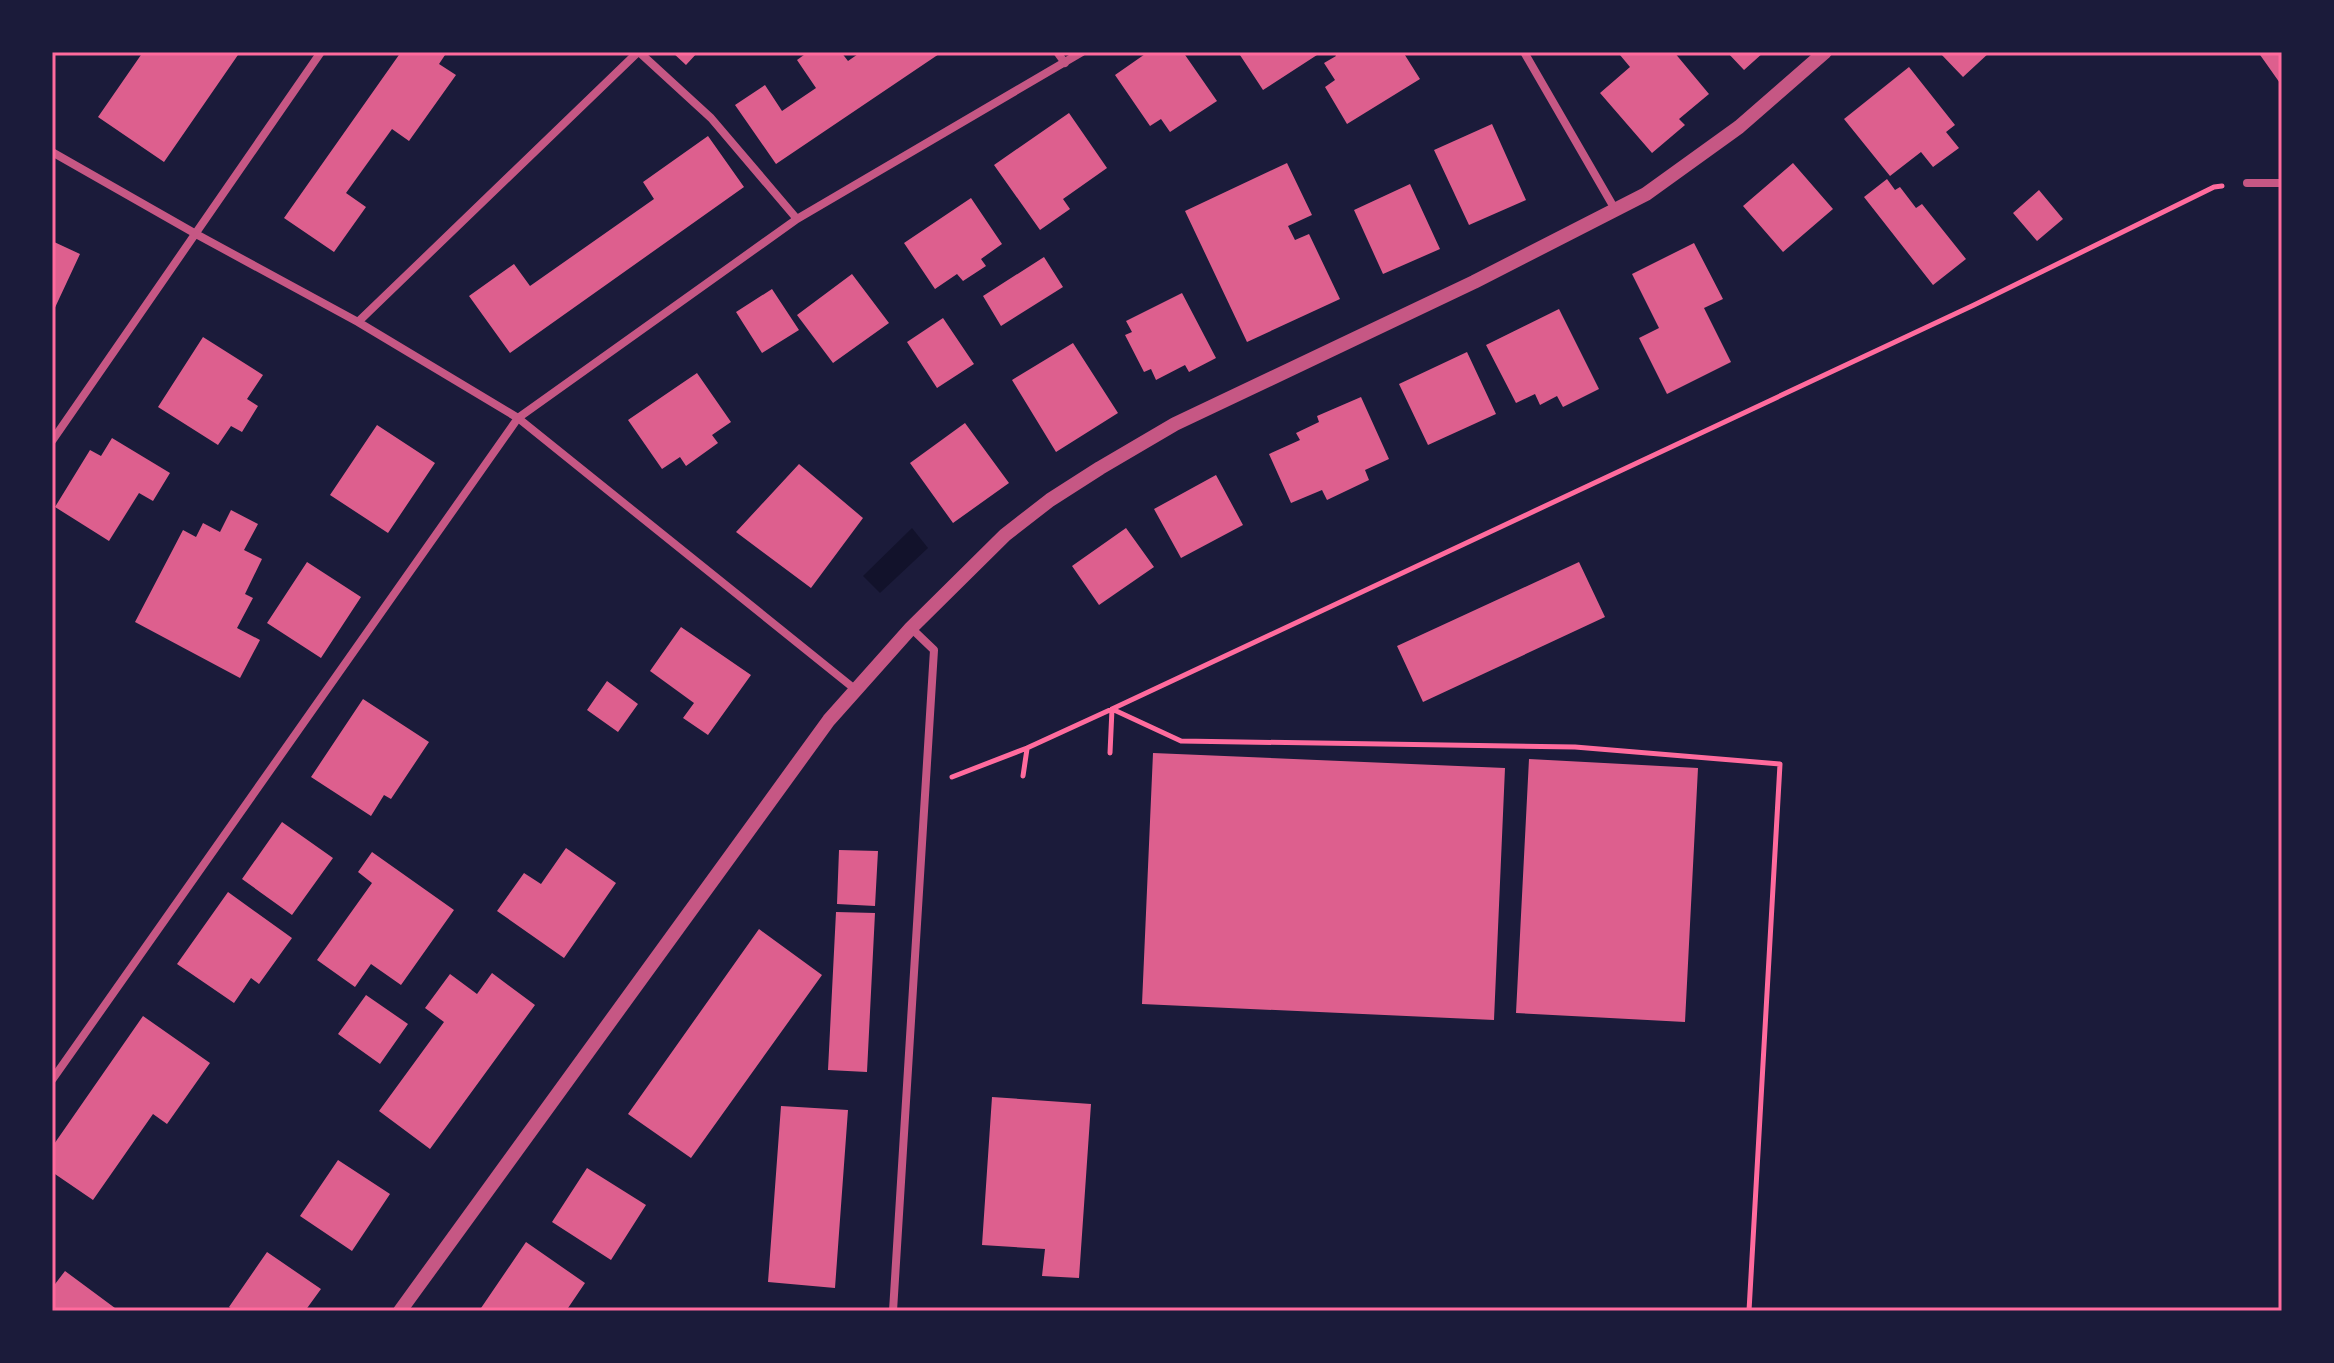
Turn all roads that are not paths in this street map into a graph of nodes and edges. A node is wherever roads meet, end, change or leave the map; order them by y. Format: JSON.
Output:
{"nodes":[{"id":1,"x":321,"y":52,"type":"edge"},
{"id":2,"x":639,"y":52,"type":"edge"},
{"id":3,"x":1057,"y":52,"type":"edge"},
{"id":4,"x":1082,"y":52,"type":"edge"},
{"id":5,"x":1524,"y":52,"type":"edge"},
{"id":6,"x":1825,"y":52,"type":"edge"},
{"id":7,"x":1065,"y":63,"type":"junction"},
{"id":8,"x":52,"y":152,"type":"edge"},
{"id":9,"x":2247,"y":183,"type":"road end"},
{"id":10,"x":2282,"y":183,"type":"edge"},
{"id":11,"x":1617,"y":211,"type":"junction"},
{"id":12,"x":797,"y":219,"type":"junction"},
{"id":13,"x":196,"y":234,"type":"junction"},
{"id":14,"x":358,"y":322,"type":"junction"},
{"id":15,"x":518,"y":418,"type":"junction"},
{"id":16,"x":52,"y":441,"type":"edge"},
{"id":17,"x":911,"y":628,"type":"junction"},
{"id":18,"x":856,"y":690,"type":"junction"},
{"id":19,"x":52,"y":1080,"type":"edge"},
{"id":20,"x":400,"y":1311,"type":"edge"},
{"id":21,"x":893,"y":1311,"type":"edge"}],
"edges":[{"from":1,"to":13,"type":"street"},
{"from":2,"to":12,"type":"street"},
{"from":2,"to":14,"type":"street"},
{"from":3,"to":7,"type":"street"},
{"from":4,"to":7,"type":"street"},
{"from":5,"to":11,"type":"street"},
{"from":6,"to":11,"type":"street"},
{"from":7,"to":12,"type":"street"},
{"from":8,"to":13,"type":"street"},
{"from":9,"to":10,"type":"street"},
{"from":11,"to":17,"type":"street"},
{"from":12,"to":15,"type":"street"},
{"from":13,"to":14,"type":"street"},
{"from":13,"to":16,"type":"street"},
{"from":14,"to":15,"type":"street"},
{"from":15,"to":18,"type":"street"},
{"from":15,"to":19,"type":"street"},
{"from":17,"to":18,"type":"street"},
{"from":17,"to":21,"type":"street"},
{"from":18,"to":20,"type":"street"}]}
